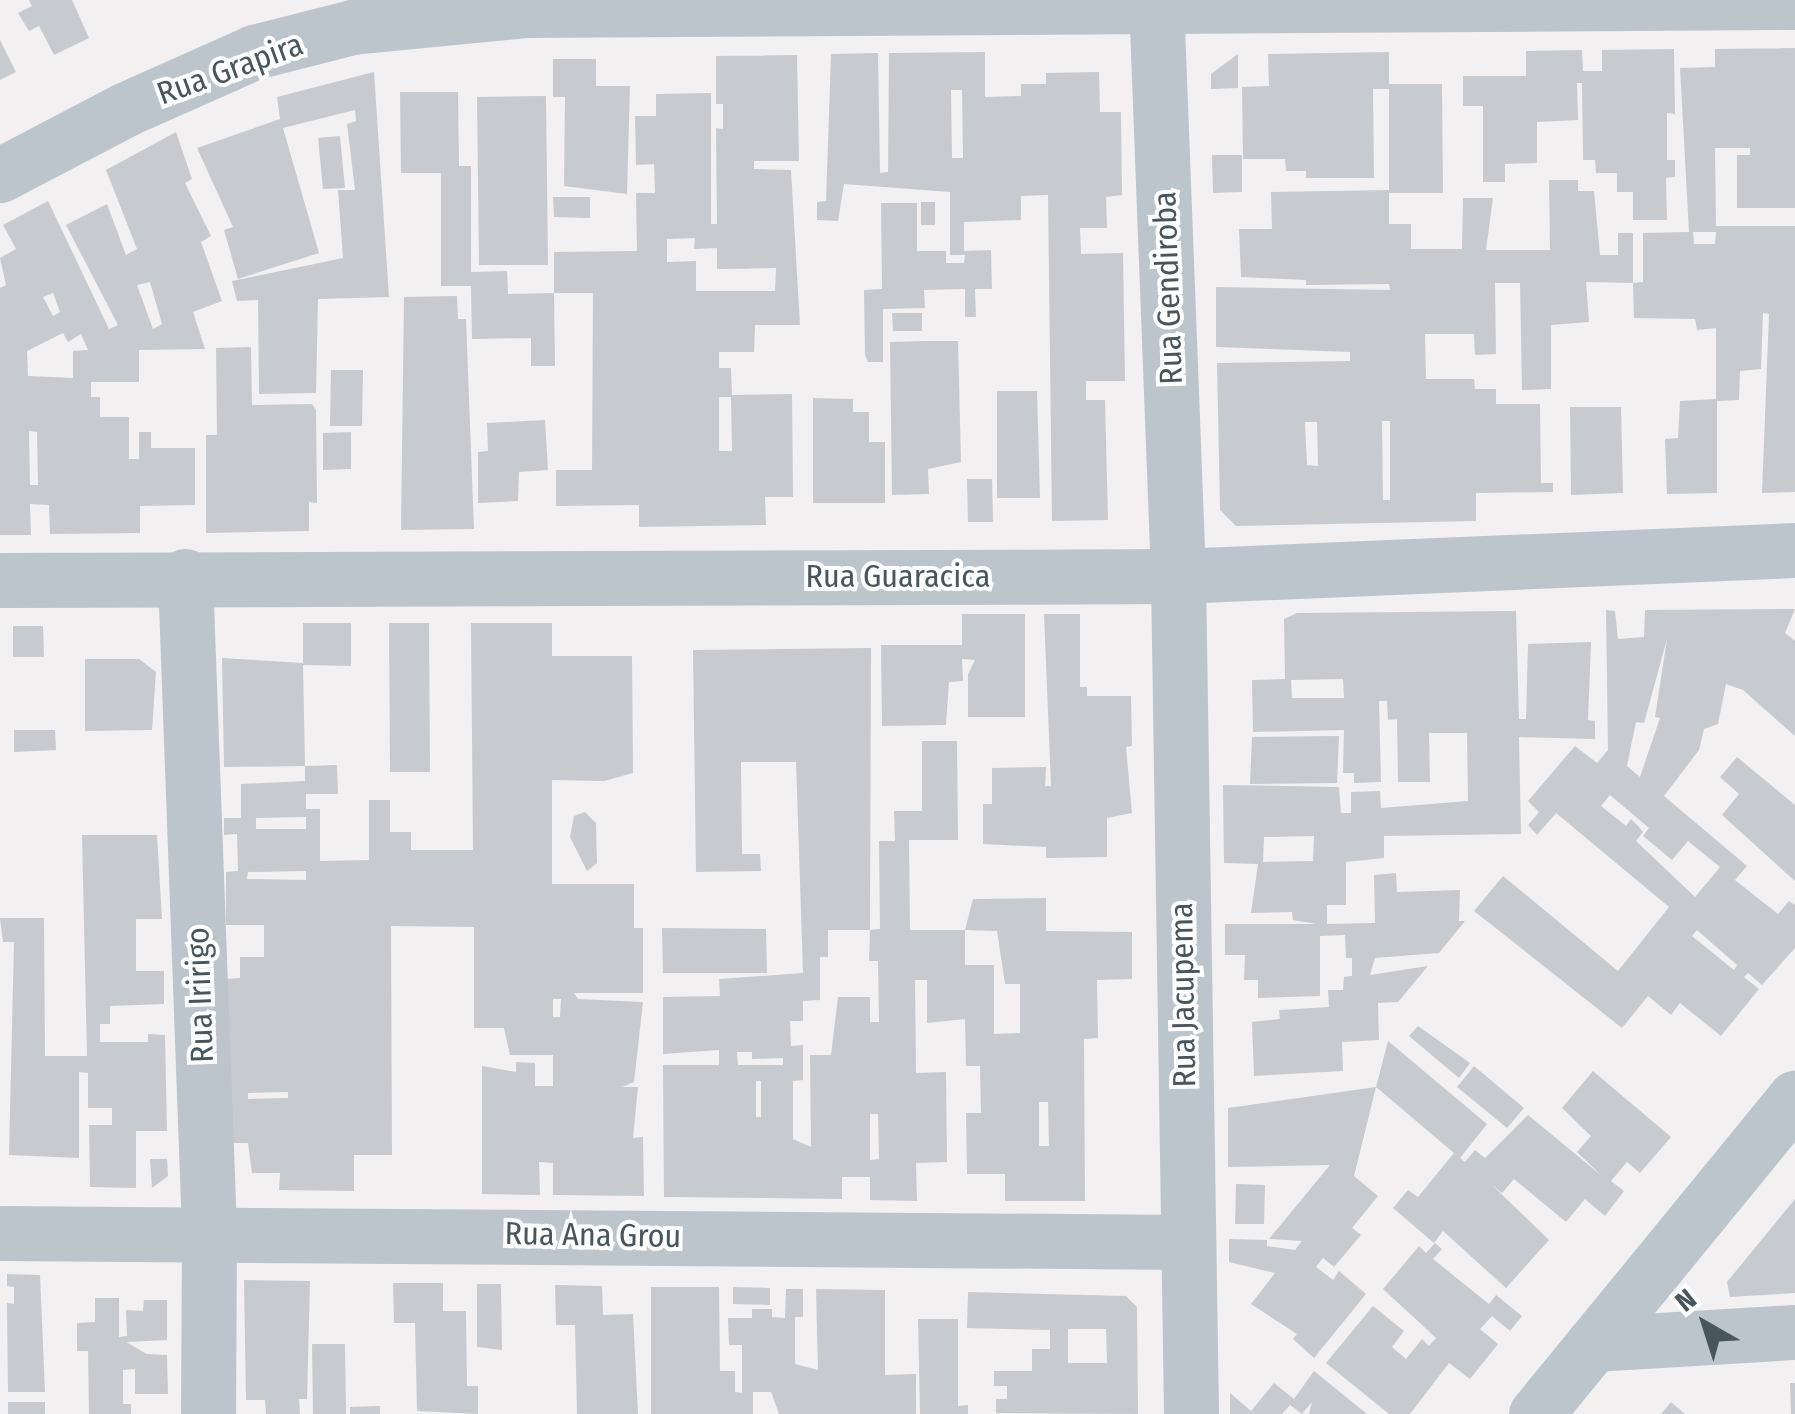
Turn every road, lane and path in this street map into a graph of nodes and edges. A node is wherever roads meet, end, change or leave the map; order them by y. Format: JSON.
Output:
{"nodes":[{"id":1,"x":1795,"y":2,"type":"edge"},
{"id":2,"x":1158,"y":5,"type":"edge"},
{"id":3,"x":0,"y":175,"type":"edge"},
{"id":4,"x":1795,"y":550,"type":"edge"},
{"id":5,"x":184,"y":576,"type":"junction"},
{"id":6,"x":1178,"y":576,"type":"junction"},
{"id":7,"x":0,"y":580,"type":"edge"},
{"id":8,"x":1795,"y":1098,"type":"edge"},
{"id":9,"x":209,"y":1231,"type":"junction"},
{"id":10,"x":0,"y":1232,"type":"edge"},
{"id":11,"x":1186,"y":1242,"type":"junction"},
{"id":12,"x":1795,"y":1332,"type":"edge"},
{"id":13,"x":1593,"y":1344,"type":"junction"},
{"id":14,"x":208,"y":1414,"type":"edge"},
{"id":15,"x":1191,"y":1414,"type":"edge"},
{"id":16,"x":1536,"y":1414,"type":"edge"}],
"edges":[{"from":1,"to":2,"type":"street","name":"Rua Grapira"},
{"from":2,"to":3,"type":"street","name":"Rua Grapira"},
{"from":2,"to":6,"type":"street","name":"Rua Gendiroba"},
{"from":4,"to":6,"type":"street","name":"Rua Guaracica"},
{"from":5,"to":6,"type":"street","name":"Rua Guaracica"},
{"from":5,"to":7,"type":"street","name":"Rua Guaracica"},
{"from":5,"to":9,"type":"street","name":"Rua Iririgo"},
{"from":6,"to":11,"type":"street","name":"Rua Jacupema"},
{"from":8,"to":13,"type":"street"},
{"from":9,"to":10,"type":"street","name":"Rua Ana Grou"},
{"from":9,"to":11,"type":"street","name":"Rua Ana Grou"},
{"from":9,"to":14,"type":"street","name":"Rua Iririgo"},
{"from":11,"to":15,"type":"street","name":"Rua Jacupema"},
{"from":12,"to":13,"type":"street"},
{"from":13,"to":16,"type":"street"}]}
